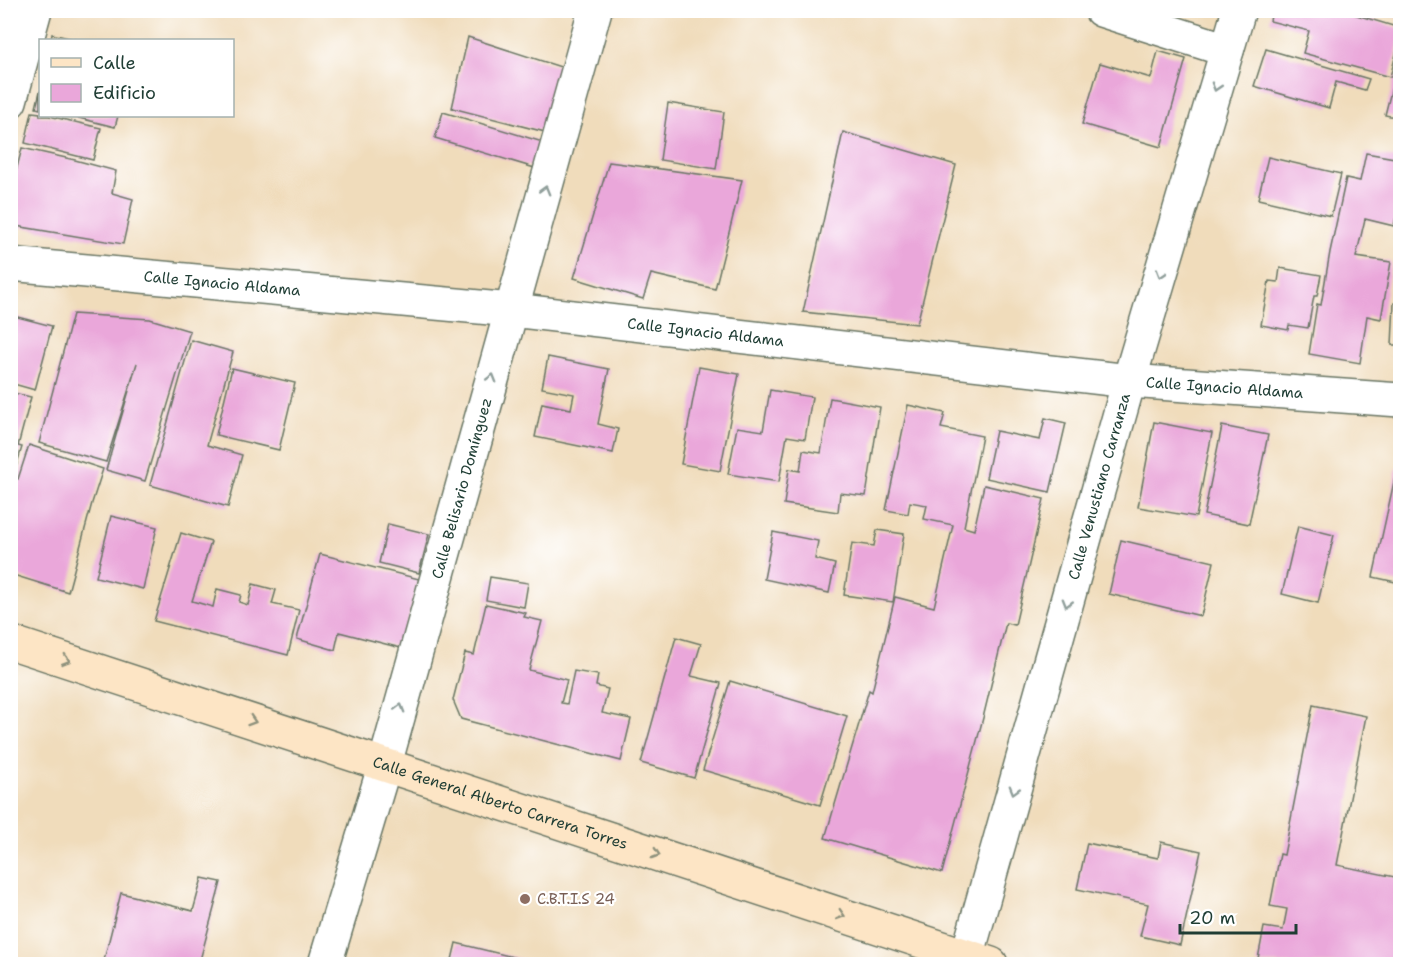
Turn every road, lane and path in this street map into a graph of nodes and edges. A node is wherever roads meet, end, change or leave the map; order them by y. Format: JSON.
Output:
{"nodes":[{"id":1,"x":35,"y":10,"type":"edge"},
{"id":2,"x":595,"y":10,"type":"edge"},
{"id":3,"x":1101,"y":10,"type":"edge"},
{"id":4,"x":1239,"y":10,"type":"edge"},
{"id":5,"x":1227,"y":50,"type":"junction"},
{"id":6,"x":10,"y":101,"type":"edge"},
{"id":7,"x":10,"y":264,"type":"edge"},
{"id":8,"x":512,"y":310,"type":"junction"},
{"id":9,"x":1129,"y":381,"type":"junction"},
{"id":10,"x":1401,"y":400,"type":"edge"},
{"id":11,"x":10,"y":642,"type":"edge"},
{"id":12,"x":385,"y":764,"type":"junction"},
{"id":13,"x":975,"y":962,"type":"edge"},
{"id":14,"x":325,"y":964,"type":"edge"}],
"edges":[{"from":1,"to":6,"type":"street"},
{"from":8,"to":2,"type":"street","name":"Calle Belisario Domínguez","one_way":true},
{"from":3,"to":5,"type":"street"},
{"from":4,"to":5,"type":"street","name":"Calle Venustiano Carranza"},
{"from":5,"to":9,"type":"street","name":"Calle Venustiano Carranza","one_way":true},
{"from":7,"to":8,"type":"street","name":"Calle Ignacio Aldama"},
{"from":8,"to":9,"type":"street","name":"Calle Ignacio Aldama"},
{"from":12,"to":8,"type":"street","name":"Calle Belisario Domínguez","one_way":true},
{"from":9,"to":10,"type":"street","name":"Calle Ignacio Aldama"},
{"from":9,"to":13,"type":"street","name":"Calle Venustiano Carranza","one_way":true},
{"from":11,"to":12,"type":"main road","name":"Calle General Alberto Carrera Torres","one_way":true},
{"from":12,"to":13,"type":"main road","name":"Calle General Alberto Carrera Torres","one_way":true},
{"from":12,"to":14,"type":"street","name":"Calle Belisario Domínguez"}]}
